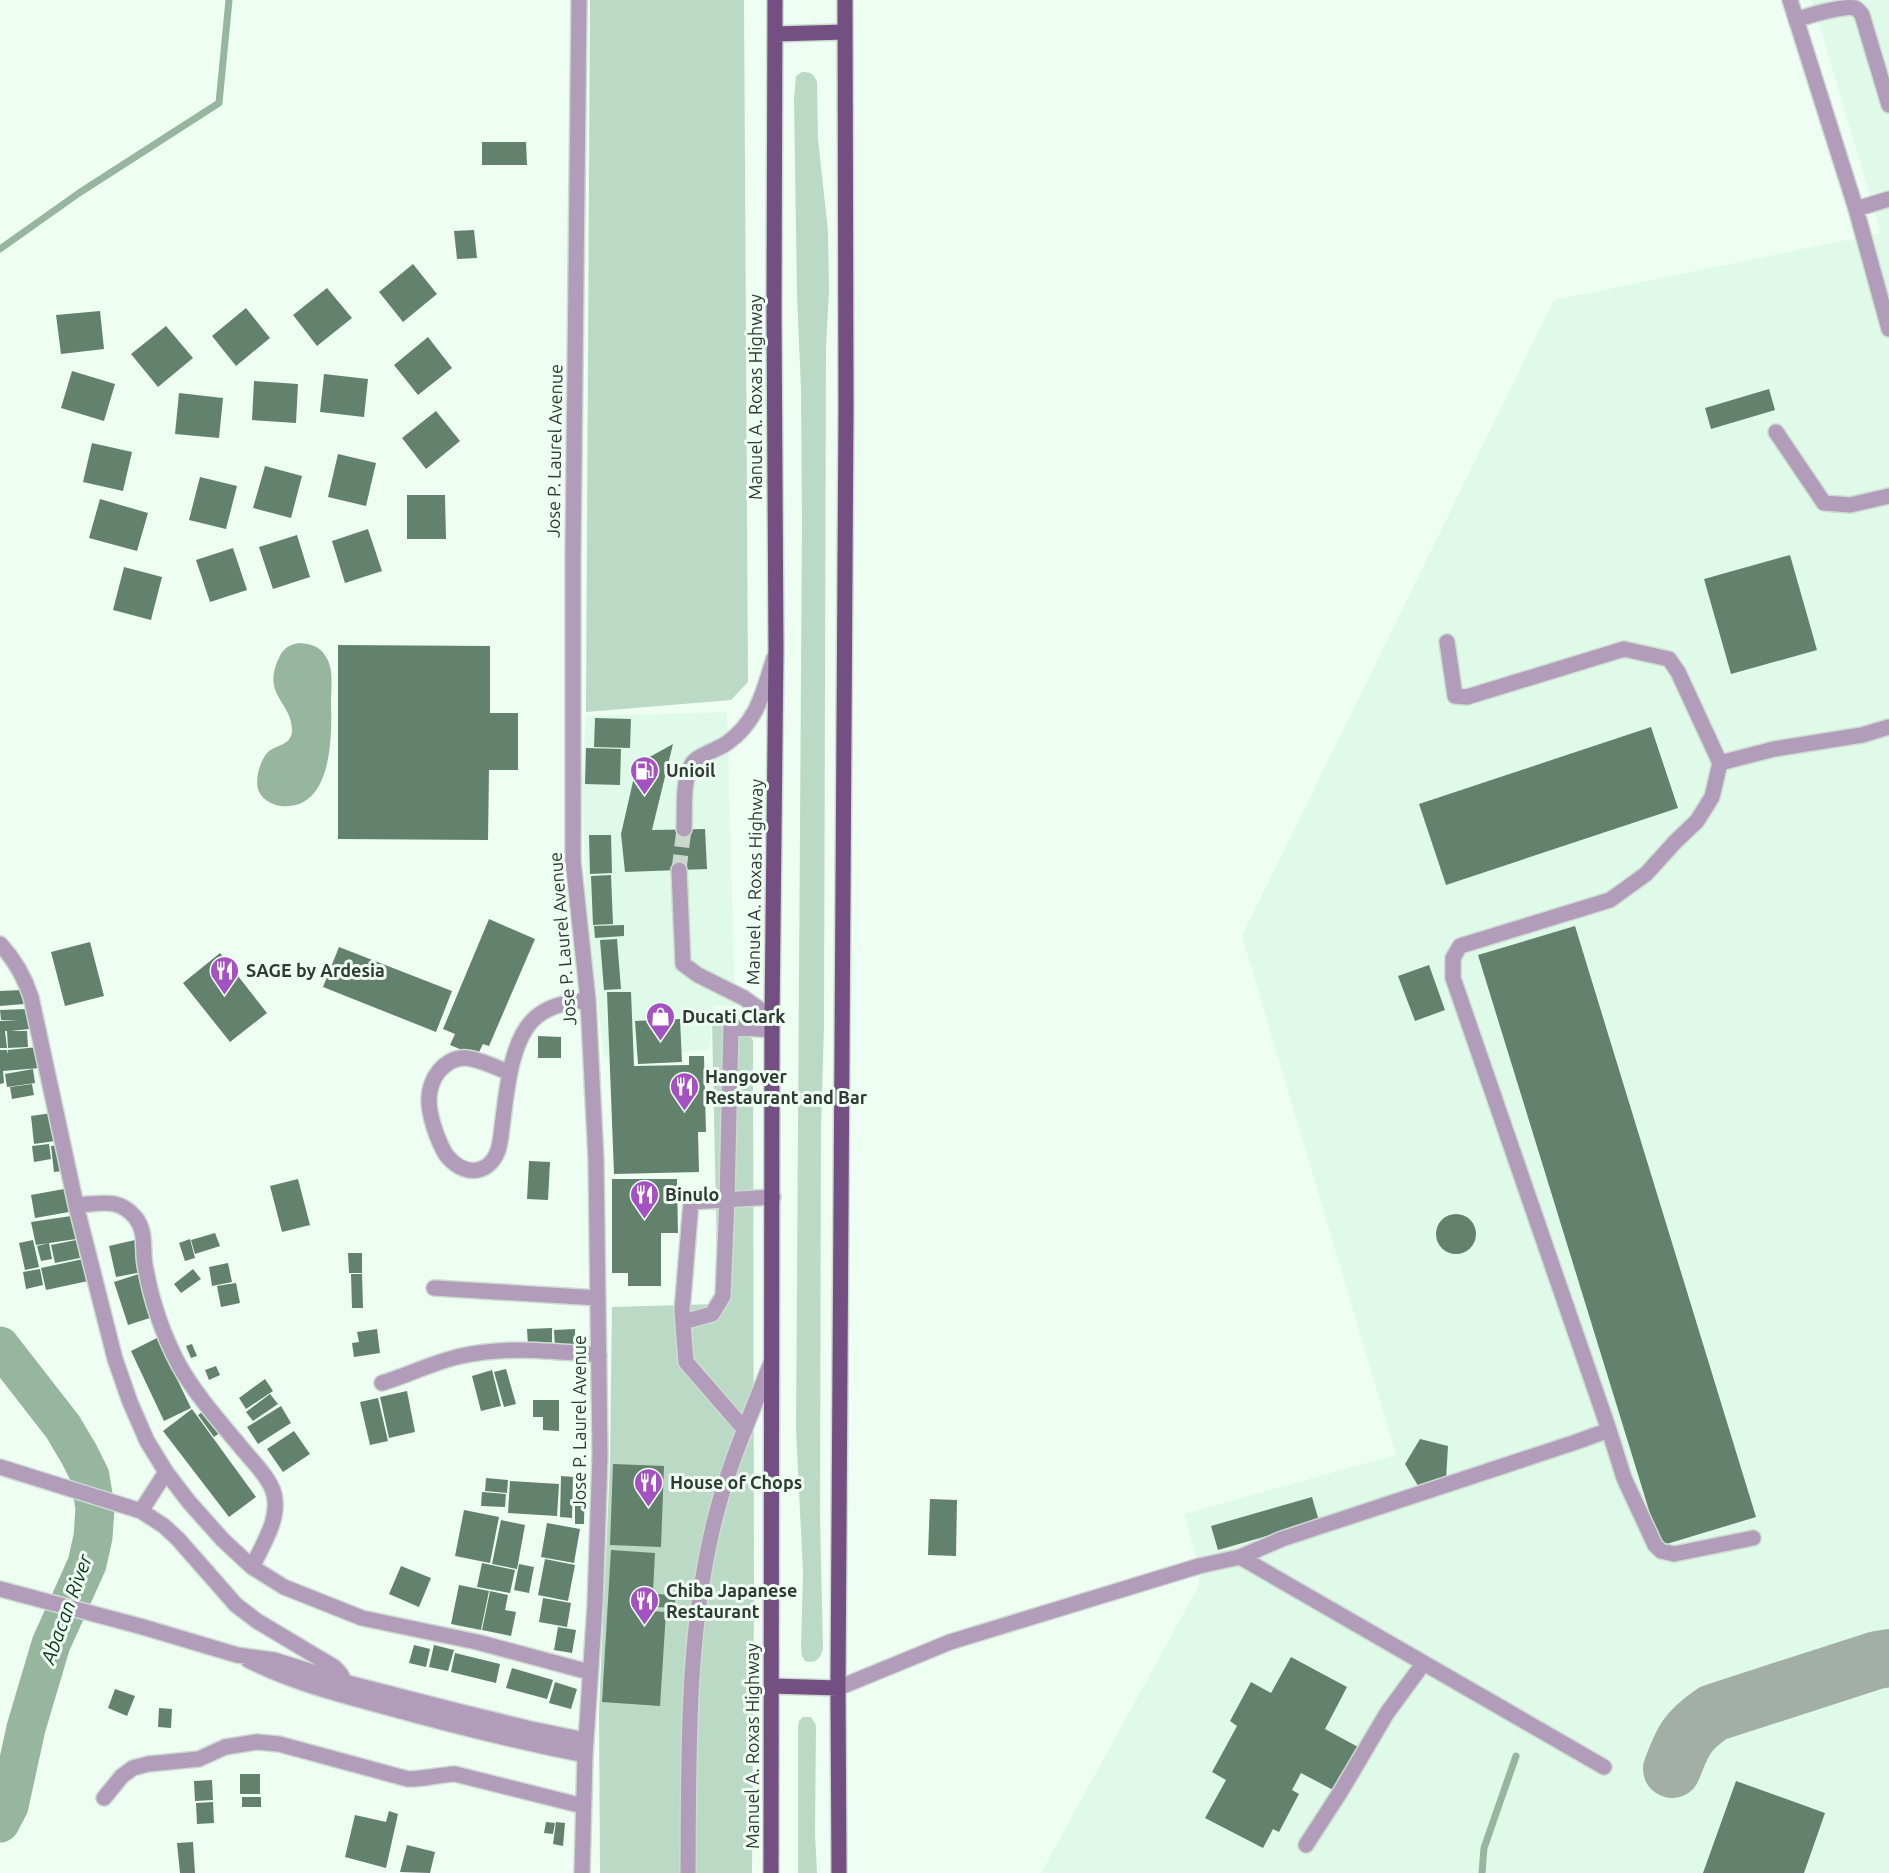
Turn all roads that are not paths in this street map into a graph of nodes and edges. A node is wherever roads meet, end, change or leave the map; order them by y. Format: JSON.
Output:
{"nodes":[{"id":1,"x":579,"y":0,"type":"edge"},
{"id":2,"x":776,"y":0,"type":"edge"},
{"id":3,"x":845,"y":0,"type":"edge"},
{"id":4,"x":1790,"y":0,"type":"edge"},
{"id":5,"x":1796,"y":20,"type":"junction"},
{"id":6,"x":846,"y":32,"type":"junction"},
{"id":7,"x":775,"y":34,"type":"junction"},
{"id":8,"x":1889,"y":105,"type":"edge"},
{"id":9,"x":1889,"y":199,"type":"edge"},
{"id":10,"x":1856,"y":209,"type":"junction"},
{"id":11,"x":1882,"y":277,"type":"edge"},
{"id":12,"x":1889,"y":328,"type":"edge"},
{"id":13,"x":1776,"y":432,"type":"dead end"},
{"id":14,"x":1889,"y":496,"type":"edge"},
{"id":15,"x":1447,"y":642,"type":"dead end"},
{"id":16,"x":776,"y":650,"type":"junction"},
{"id":17,"x":1889,"y":727,"type":"edge"},
{"id":18,"x":1720,"y":763,"type":"junction"},
{"id":19,"x":684,"y":829,"type":"tunnel mouth"},
{"id":20,"x":679,"y":870,"type":"tunnel mouth"},
{"id":21,"x":0,"y":944,"type":"edge"},
{"id":22,"x":588,"y":1000,"type":"junction"},
{"id":23,"x":772,"y":1024,"type":"junction"},
{"id":24,"x":510,"y":1073,"type":"junction"},
{"id":25,"x":773,"y":1197,"type":"junction"},
{"id":26,"x":728,"y":1198,"type":"junction"},
{"id":27,"x":76,"y":1205,"type":"junction"},
{"id":28,"x":434,"y":1288,"type":"dead end"},
{"id":29,"x":598,"y":1298,"type":"junction"},
{"id":30,"x":683,"y":1322,"type":"junction"},
{"id":31,"x":599,"y":1355,"type":"junction"},
{"id":32,"x":772,"y":1361,"type":"junction"},
{"id":33,"x":382,"y":1383,"type":"dead end"},
{"id":34,"x":745,"y":1430,"type":"junction"},
{"id":35,"x":1609,"y":1430,"type":"junction"},
{"id":36,"x":0,"y":1467,"type":"edge"},
{"id":37,"x":166,"y":1472,"type":"junction"},
{"id":38,"x":141,"y":1511,"type":"junction"},
{"id":39,"x":1753,"y":1538,"type":"dead end"},
{"id":40,"x":1240,"y":1557,"type":"junction"},
{"id":41,"x":252,"y":1567,"type":"junction"},
{"id":42,"x":0,"y":1589,"type":"edge"},
{"id":43,"x":1423,"y":1664,"type":"junction"},
{"id":44,"x":589,"y":1672,"type":"junction"},
{"id":45,"x":772,"y":1686,"type":"junction"},
{"id":46,"x":343,"y":1688,"type":"junction"},
{"id":47,"x":838,"y":1688,"type":"junction"},
{"id":48,"x":585,"y":1748,"type":"junction"},
{"id":49,"x":1604,"y":1767,"type":"dead end"},
{"id":50,"x":104,"y":1798,"type":"dead end"},
{"id":51,"x":583,"y":1806,"type":"junction"},
{"id":52,"x":1306,"y":1845,"type":"dead end"},
{"id":53,"x":582,"y":1873,"type":"edge"},
{"id":54,"x":688,"y":1873,"type":"edge"},
{"id":55,"x":771,"y":1873,"type":"edge"},
{"id":56,"x":839,"y":1873,"type":"edge"}],
"edges":[{"from":1,"to":22,"type":"street","name":"Jose P. Laurel Avenue"},
{"from":2,"to":7,"type":"main road","name":"Manuel A. Roxas Highway"},
{"from":3,"to":6,"type":"main road"},
{"from":4,"to":5,"type":"street"},
{"from":5,"to":8,"type":"street"},
{"from":5,"to":10,"type":"street"},
{"from":6,"to":7,"type":"main road"},
{"from":6,"to":47,"type":"main road"},
{"from":7,"to":16,"type":"main road","name":"Manuel A. Roxas Highway"},
{"from":9,"to":10,"type":"street"},
{"from":10,"to":11,"type":"street"},
{"from":11,"to":12,"type":"street"},
{"from":13,"to":14,"type":"street"},
{"from":15,"to":18,"type":"street"},
{"from":16,"to":19,"type":"street"},
{"from":16,"to":23,"type":"main road","name":"Manuel A. Roxas Highway"},
{"from":17,"to":18,"type":"street"},
{"from":18,"to":35,"type":"street"},
{"from":20,"to":23,"type":"street"},
{"from":21,"to":27,"type":"street"},
{"from":22,"to":24,"type":"street"},
{"from":22,"to":29,"type":"street","name":"Jose P. Laurel Avenue"},
{"from":23,"to":25,"type":"main road","name":"Manuel A. Roxas Highway"},
{"from":23,"to":26,"type":"street"},
{"from":24,"to":24,"type":"street"},
{"from":25,"to":26,"type":"street"},
{"from":25,"to":32,"type":"main road","name":"Manuel A. Roxas Highway"},
{"from":26,"to":30,"type":"street"},
{"from":26,"to":30,"type":"street"},
{"from":27,"to":37,"type":"street"},
{"from":27,"to":41,"type":"street"},
{"from":28,"to":29,"type":"street"},
{"from":29,"to":31,"type":"street","name":"Jose P. Laurel Avenue"},
{"from":30,"to":34,"type":"street"},
{"from":31,"to":33,"type":"street"},
{"from":31,"to":44,"type":"street","name":"Jose P. Laurel Avenue"},
{"from":32,"to":34,"type":"street"},
{"from":32,"to":45,"type":"main road","name":"Manuel A. Roxas Highway"},
{"from":34,"to":54,"type":"street"},
{"from":35,"to":39,"type":"street"},
{"from":35,"to":40,"type":"street"},
{"from":36,"to":38,"type":"street"},
{"from":37,"to":38,"type":"street"},
{"from":37,"to":41,"type":"street"},
{"from":38,"to":46,"type":"street"},
{"from":40,"to":43,"type":"street"},
{"from":40,"to":47,"type":"street"},
{"from":41,"to":44,"type":"street"},
{"from":42,"to":46,"type":"street"},
{"from":43,"to":49,"type":"street"},
{"from":43,"to":52,"type":"street"},
{"from":44,"to":48,"type":"street","name":"Jose P. Laurel Avenue"},
{"from":45,"to":47,"type":"main road"},
{"from":45,"to":55,"type":"main road","name":"Manuel A. Roxas Highway"},
{"from":46,"to":48,"type":"street"},
{"from":47,"to":56,"type":"main road"},
{"from":48,"to":51,"type":"street","name":"Jose P. Laurel Avenue"},
{"from":50,"to":51,"type":"street"},
{"from":51,"to":53,"type":"street","name":"Jose P. Laurel Avenue"}]}
